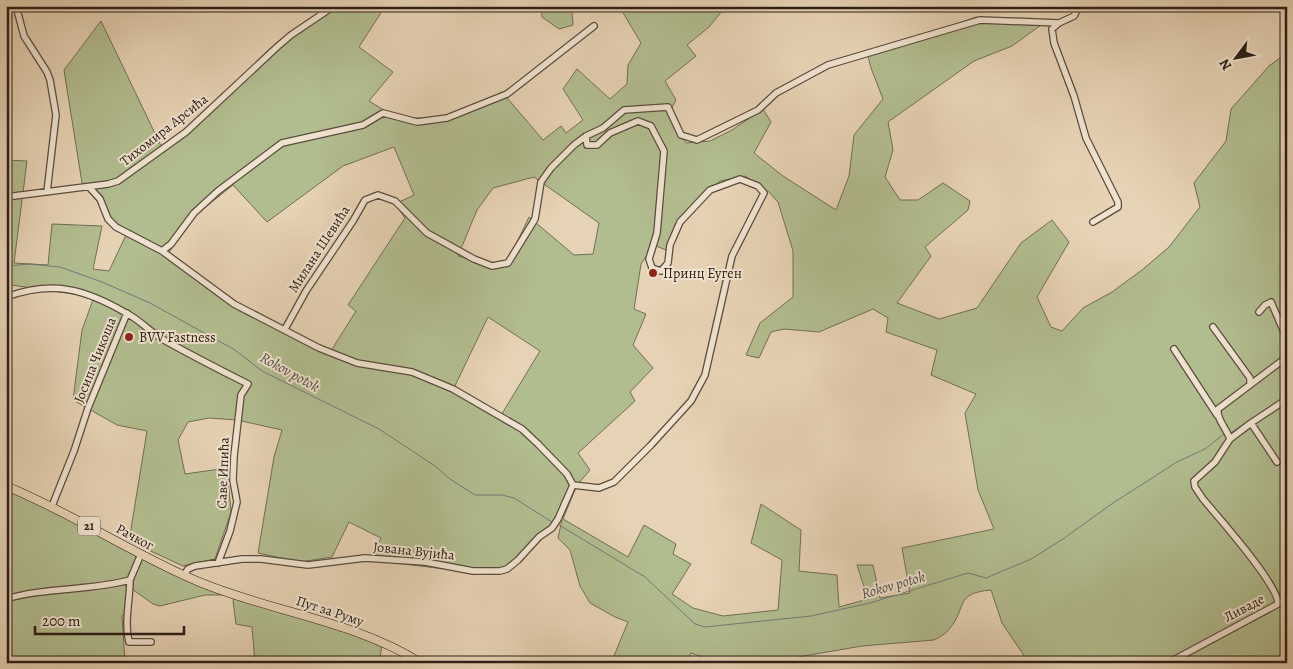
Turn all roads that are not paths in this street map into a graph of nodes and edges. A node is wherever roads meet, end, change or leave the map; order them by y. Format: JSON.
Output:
{"nodes":[{"id":1,"x":16,"y":6,"type":"edge"},
{"id":2,"x":334,"y":6,"type":"edge"},
{"id":3,"x":1079,"y":6,"type":"edge"},
{"id":4,"x":1059,"y":23,"type":"junction"},
{"id":5,"x":594,"y":26,"type":"dead end"},
{"id":6,"x":586,"y":136,"type":"junction"},
{"id":7,"x":89,"y":187,"type":"junction"},
{"id":8,"x":47,"y":192,"type":"junction"},
{"id":9,"x":6,"y":197,"type":"edge"},
{"id":10,"x":1093,"y":222,"type":"dead end"},
{"id":11,"x":162,"y":251,"type":"junction"},
{"id":12,"x":6,"y":296,"type":"edge"},
{"id":13,"x":1259,"y":312,"type":"dead end"},
{"id":14,"x":127,"y":313,"type":"junction"},
{"id":15,"x":1213,"y":327,"type":"dead end"},
{"id":16,"x":285,"y":330,"type":"junction"},
{"id":17,"x":1287,"y":339,"type":"edge"},
{"id":18,"x":1174,"y":349,"type":"dead end"},
{"id":19,"x":1287,"y":357,"type":"edge"},
{"id":20,"x":1250,"y":384,"type":"junction"},
{"id":21,"x":1287,"y":399,"type":"edge"},
{"id":22,"x":1217,"y":415,"type":"junction"},
{"id":23,"x":1251,"y":423,"type":"junction"},
{"id":24,"x":1230,"y":439,"type":"junction"},
{"id":25,"x":1277,"y":462,"type":"dead end"},
{"id":26,"x":573,"y":485,"type":"junction"},
{"id":27,"x":7,"y":489,"type":"edge"},
{"id":28,"x":52,"y":506,"type":"junction"},
{"id":29,"x":141,"y":554,"type":"junction"},
{"id":30,"x":218,"y":563,"type":"junction"},
{"id":31,"x":184,"y":575,"type":"junction"},
{"id":32,"x":130,"y":580,"type":"junction"},
{"id":33,"x":227,"y":592,"type":"joint"},
{"id":34,"x":6,"y":599,"type":"edge"},
{"id":35,"x":1287,"y":599,"type":"edge"},
{"id":36,"x":1278,"y":604,"type":"junction"},
{"id":37,"x":151,"y":642,"type":"dead end"},
{"id":38,"x":422,"y":663,"type":"edge"},
{"id":39,"x":1168,"y":663,"type":"edge"}],
"edges":[{"from":1,"to":8,"type":"street"},
{"from":2,"to":7,"type":"street","name":"Тихомира Арсића"},
{"from":3,"to":4,"type":"street"},
{"from":4,"to":6,"type":"street","name":"Милана Шевића"},
{"from":4,"to":10,"type":"street"},
{"from":5,"to":11,"type":"street"},
{"from":6,"to":16,"type":"street","name":"Милана Шевића"},
{"from":6,"to":26,"type":"street"},
{"from":7,"to":8,"type":"street","name":"Тихомира Арсића"},
{"from":7,"to":11,"type":"street"},
{"from":8,"to":9,"type":"street","name":"Тихомира Арсића"},
{"from":11,"to":16,"type":"street"},
{"from":12,"to":14,"type":"street","name":"Јосипа Чикоша"},
{"from":13,"to":17,"type":"street"},
{"from":14,"to":28,"type":"street","name":"Јосипа Чикоша"},
{"from":14,"to":30,"type":"street","name":"Саве Ипића"},
{"from":15,"to":20,"type":"street"},
{"from":16,"to":26,"type":"street"},
{"from":18,"to":22,"type":"street"},
{"from":19,"to":20,"type":"street"},
{"from":20,"to":22,"type":"street"},
{"from":21,"to":23,"type":"street"},
{"from":22,"to":24,"type":"street"},
{"from":23,"to":24,"type":"street"},
{"from":23,"to":25,"type":"street"},
{"from":24,"to":36,"type":"street","name":"Ливаде"},
{"from":26,"to":30,"type":"street","name":"Јована Вујића"},
{"from":27,"to":28,"type":"main road","name":"Рачког","number":"21"},
{"from":28,"to":29,"type":"main road","name":"Рачког","number":"21"},
{"from":29,"to":31,"type":"main road","name":"Рачког","number":"21"},
{"from":29,"to":32,"type":"street"},
{"from":30,"to":31,"type":"street","name":"Јована Вујића"},
{"from":31,"to":33,"type":"main road","name":"Рачког","number":"21"},
{"from":32,"to":34,"type":"street"},
{"from":32,"to":37,"type":"street"},
{"from":33,"to":38,"type":"main road","name":"Пут за Руму","number":"21"},
{"from":35,"to":36,"type":"street"},
{"from":36,"to":39,"type":"street","name":"Ливаде"}]}
